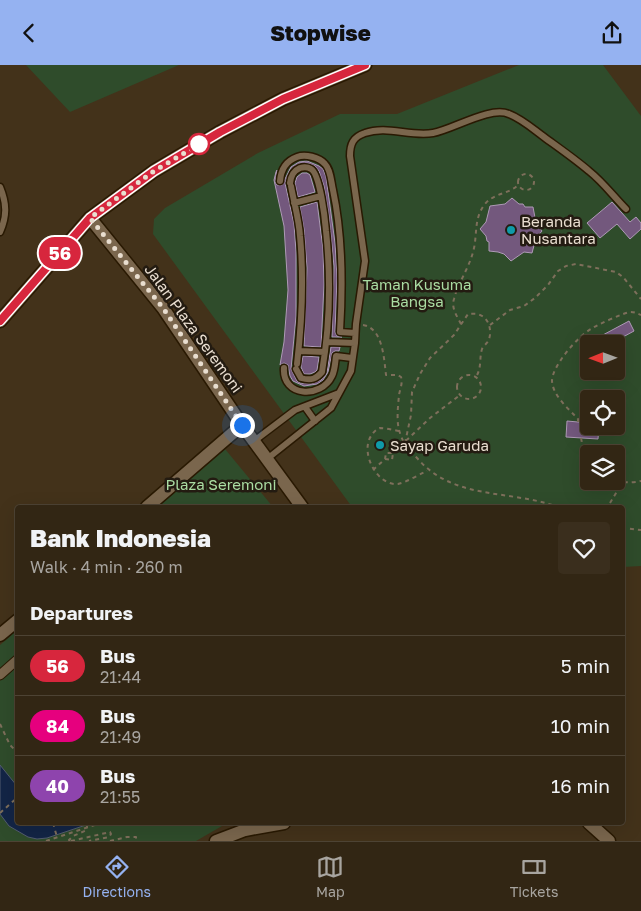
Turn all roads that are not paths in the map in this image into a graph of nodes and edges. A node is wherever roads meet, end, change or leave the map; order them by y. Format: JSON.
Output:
{"nodes":[{"id":1,"x":365,"y":65,"type":"edge"},
{"id":2,"x":280,"y":181,"type":"dead end"},
{"id":3,"x":0,"y":187,"type":"edge"},
{"id":4,"x":321,"y":196,"type":"junction"},
{"id":5,"x":294,"y":203,"type":"junction"},
{"id":6,"x":626,"y":209,"type":"dead end"},
{"id":7,"x":90,"y":218,"type":"junction"},
{"id":8,"x":0,"y":232,"type":"edge"},
{"id":9,"x":0,"y":321,"type":"edge"},
{"id":10,"x":355,"y":333,"type":"junction"},
{"id":11,"x":327,"y":342,"type":"junction"},
{"id":12,"x":355,"y":343,"type":"junction"},
{"id":13,"x":298,"y":351,"type":"junction"},
{"id":14,"x":325,"y":352,"type":"junction"},
{"id":15,"x":352,"y":358,"type":"junction"},
{"id":16,"x":284,"y":368,"type":"dead end"},
{"id":17,"x":339,"y":393,"type":"junction"},
{"id":18,"x":305,"y":407,"type":"junction"},
{"id":19,"x":315,"y":421,"type":"junction"},
{"id":20,"x":242,"y":425,"type":"junction"},
{"id":21,"x":254,"y":441,"type":"junction"},
{"id":22,"x":267,"y":459,"type":"junction"},
{"id":23,"x":149,"y":505,"type":"edge"},
{"id":24,"x":301,"y":505,"type":"edge"},
{"id":25,"x":15,"y":622,"type":"edge"},
{"id":26,"x":0,"y":635,"type":"edge"},
{"id":27,"x":15,"y":662,"type":"edge"},
{"id":28,"x":0,"y":675,"type":"edge"},
{"id":29,"x":273,"y":825,"type":"edge"},
{"id":30,"x":591,"y":825,"type":"edge"},
{"id":31,"x":216,"y":841,"type":"edge"},
{"id":32,"x":609,"y":841,"type":"edge"}],
"edges":[{"from":1,"to":7,"type":"street"},
{"from":2,"to":10,"type":"lane"},
{"from":3,"to":8,"type":"lane"},
{"from":4,"to":5,"type":"lane"},
{"from":4,"to":5,"type":"lane"},
{"from":4,"to":11,"type":"lane"},
{"from":5,"to":13,"type":"lane"},
{"from":6,"to":10,"type":"lane"},
{"from":7,"to":9,"type":"street"},
{"from":7,"to":20,"type":"street","name":"Jalan Plaza Seremoni"},
{"from":10,"to":12,"type":"lane"},
{"from":11,"to":12,"type":"lane"},
{"from":11,"to":14,"type":"lane"},
{"from":12,"to":15,"type":"lane"},
{"from":13,"to":14,"type":"lane"},
{"from":13,"to":14,"type":"lane"},
{"from":15,"to":16,"type":"lane"},
{"from":15,"to":17,"type":"lane"},
{"from":17,"to":18,"type":"lane"},
{"from":17,"to":19,"type":"lane"},
{"from":18,"to":19,"type":"lane"},
{"from":18,"to":21,"type":"lane"},
{"from":19,"to":22,"type":"lane"},
{"from":20,"to":21,"type":"street","name":"Jalan Plaza Seremoni"},
{"from":20,"to":23,"type":"street"},
{"from":21,"to":22,"type":"street","name":"Jalan Plaza Seremoni"},
{"from":22,"to":24,"type":"street","name":"Jalan Plaza Seremoni"},
{"from":25,"to":26,"type":"street"},
{"from":27,"to":28,"type":"street"},
{"from":29,"to":31,"type":"street"},
{"from":30,"to":32,"type":"street"}]}
